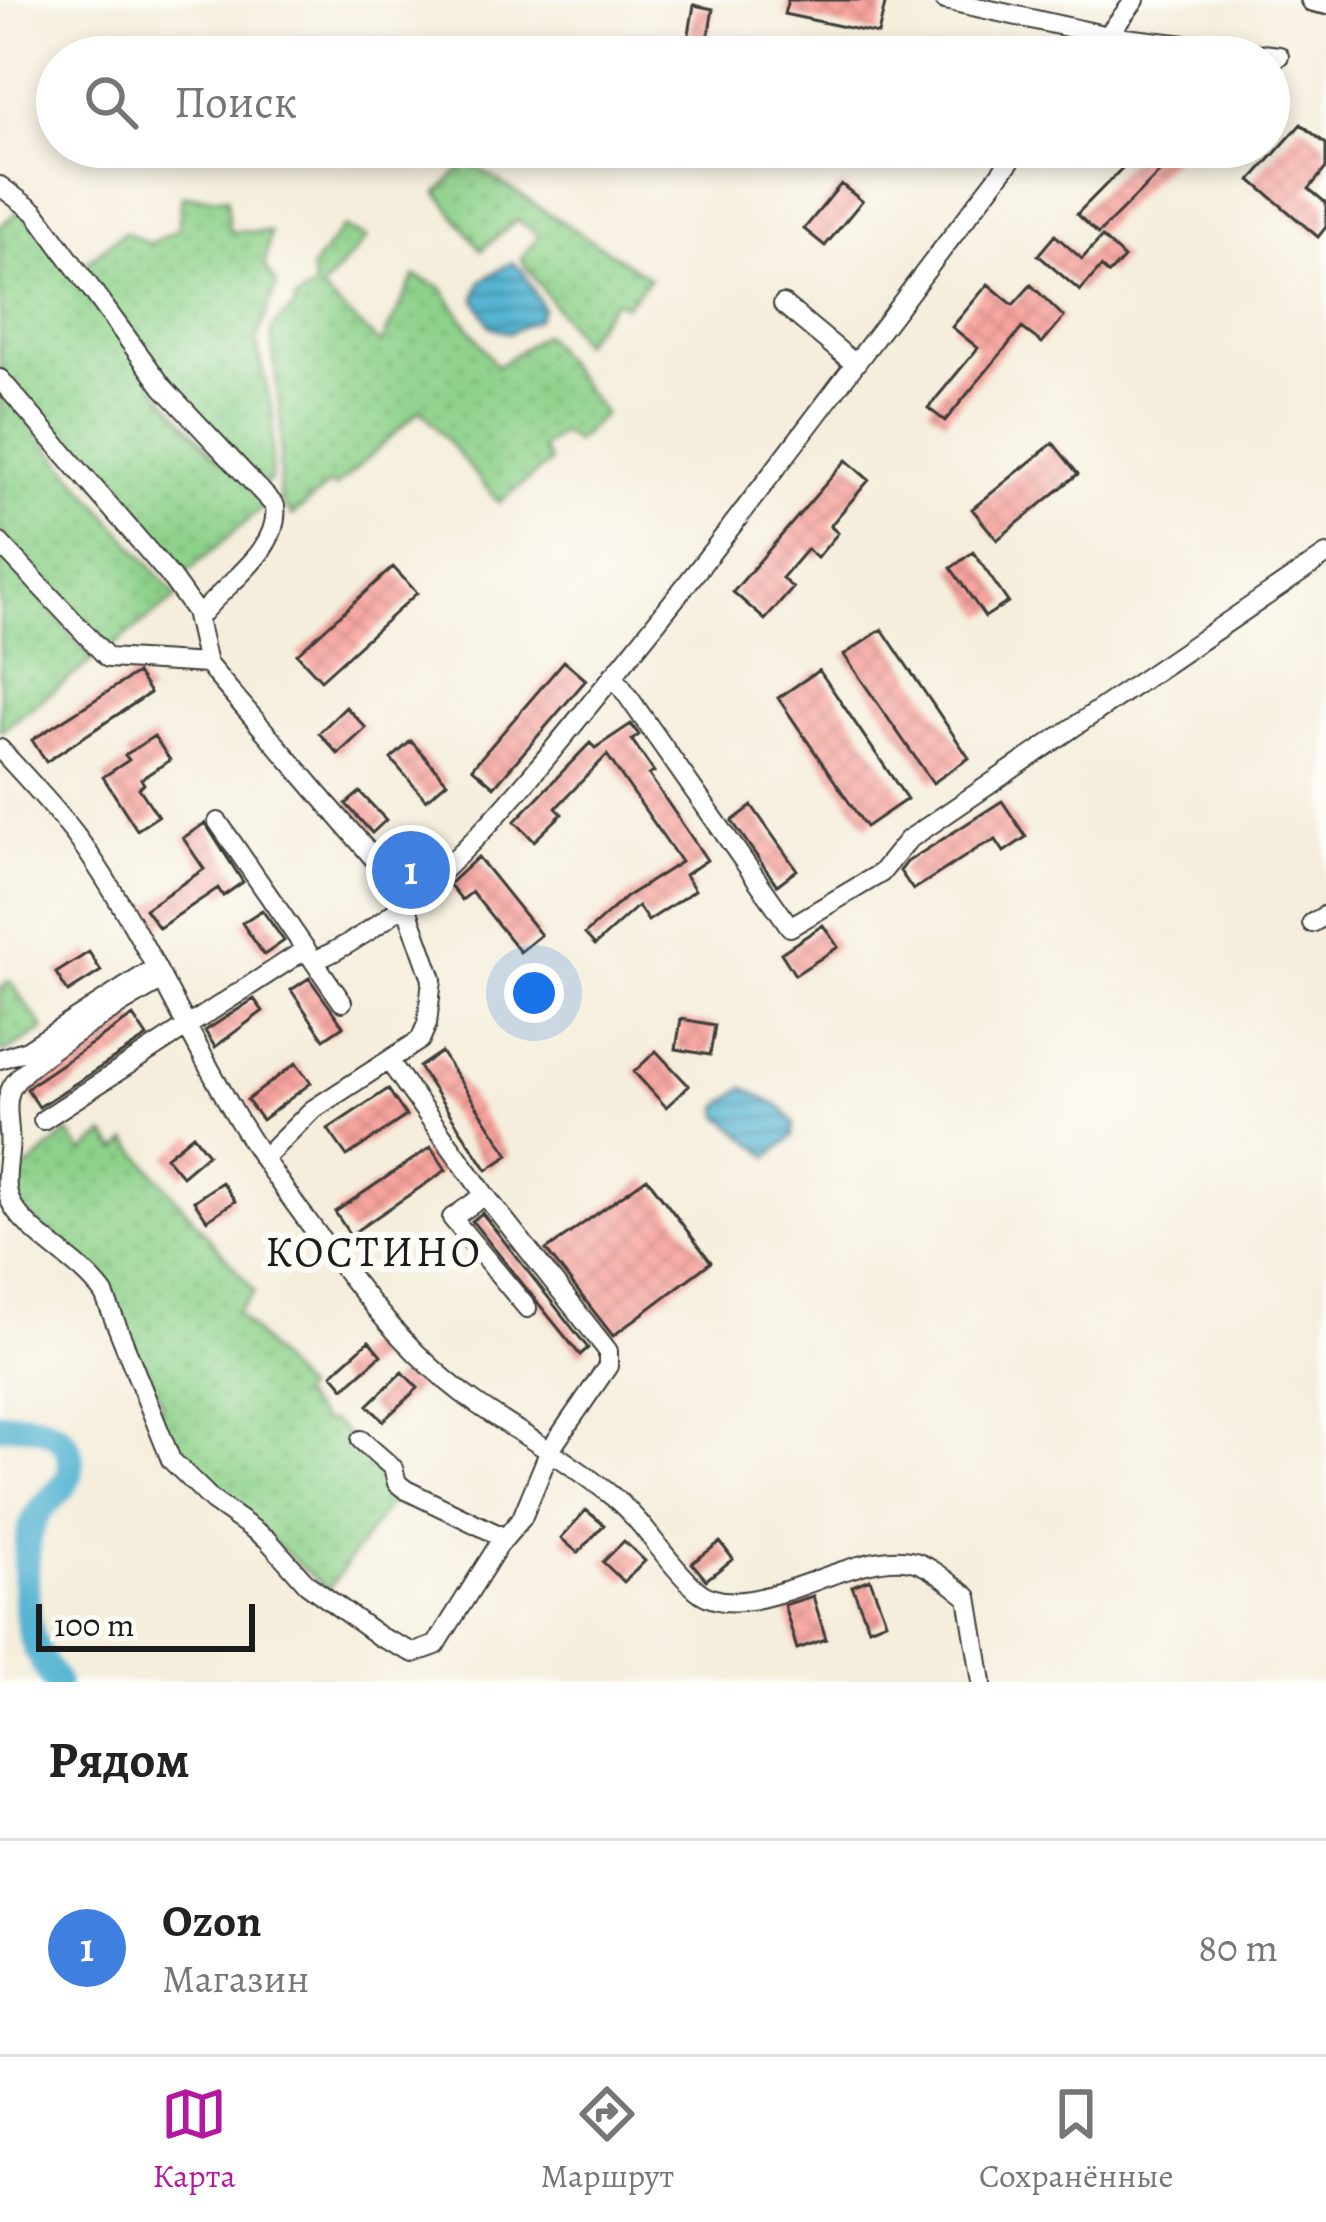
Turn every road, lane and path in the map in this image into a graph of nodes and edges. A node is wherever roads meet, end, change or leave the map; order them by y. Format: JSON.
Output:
{"nodes":[{"id":1,"x":945,"y":0,"type":"edge"},
{"id":2,"x":1135,"y":0,"type":"edge"},
{"id":3,"x":1312,"y":0,"type":"edge"},
{"id":4,"x":1326,"y":3,"type":"edge"},
{"id":5,"x":1108,"y":36,"type":"joint"},
{"id":6,"x":1005,"y":168,"type":"edge"},
{"id":7,"x":0,"y":186,"type":"edge"},
{"id":8,"x":783,"y":304,"type":"dead end"},
{"id":9,"x":855,"y":364,"type":"junction"},
{"id":10,"x":0,"y":379,"type":"edge"},
{"id":11,"x":0,"y":543,"type":"edge"},
{"id":12,"x":1326,"y":555,"type":"edge"},
{"id":13,"x":198,"y":618,"type":"junction"},
{"id":14,"x":207,"y":664,"type":"junction"},
{"id":15,"x":614,"y":675,"type":"junction"},
{"id":16,"x":0,"y":749,"type":"edge"},
{"id":17,"x":218,"y":822,"type":"dead end"},
{"id":18,"x":405,"y":901,"type":"junction"},
{"id":19,"x":310,"y":955,"type":"junction"},
{"id":20,"x":158,"y":974,"type":"junction"},
{"id":21,"x":342,"y":1002,"type":"dead end"},
{"id":22,"x":187,"y":1028,"type":"junction"},
{"id":23,"x":0,"y":1059,"type":"edge"},
{"id":24,"x":388,"y":1060,"type":"junction"},
{"id":25,"x":43,"y":1120,"type":"dead end"},
{"id":26,"x":264,"y":1158,"type":"junction"},
{"id":27,"x":485,"y":1195,"type":"junction"},
{"id":28,"x":527,"y":1308,"type":"dead end"},
{"id":29,"x":361,"y":1440,"type":"dead end"},
{"id":30,"x":550,"y":1450,"type":"junction"},
{"id":31,"x":505,"y":1538,"type":"junction"},
{"id":32,"x":982,"y":1682,"type":"edge"}],
"edges":[{"from":1,"to":5,"type":"street"},
{"from":2,"to":5,"type":"street"},
{"from":3,"to":4,"type":"main road"},
{"from":6,"to":9,"type":"street"},
{"from":7,"to":13,"type":"street"},
{"from":8,"to":9,"type":"street"},
{"from":9,"to":15,"type":"street"},
{"from":10,"to":13,"type":"street"},
{"from":11,"to":14,"type":"street"},
{"from":12,"to":15,"type":"street"},
{"from":13,"to":14,"type":"street"},
{"from":14,"to":18,"type":"street"},
{"from":15,"to":18,"type":"street"},
{"from":16,"to":20,"type":"street"},
{"from":17,"to":19,"type":"street"},
{"from":18,"to":19,"type":"street"},
{"from":18,"to":24,"type":"street"},
{"from":19,"to":21,"type":"street"},
{"from":19,"to":22,"type":"street"},
{"from":20,"to":22,"type":"street"},
{"from":20,"to":23,"type":"street"},
{"from":20,"to":31,"type":"street"},
{"from":22,"to":25,"type":"street"},
{"from":22,"to":26,"type":"street"},
{"from":24,"to":26,"type":"street"},
{"from":24,"to":27,"type":"street"},
{"from":26,"to":30,"type":"street"},
{"from":27,"to":28,"type":"street"},
{"from":27,"to":30,"type":"street"},
{"from":29,"to":31,"type":"street"},
{"from":30,"to":31,"type":"street"},
{"from":30,"to":32,"type":"street"}]}
